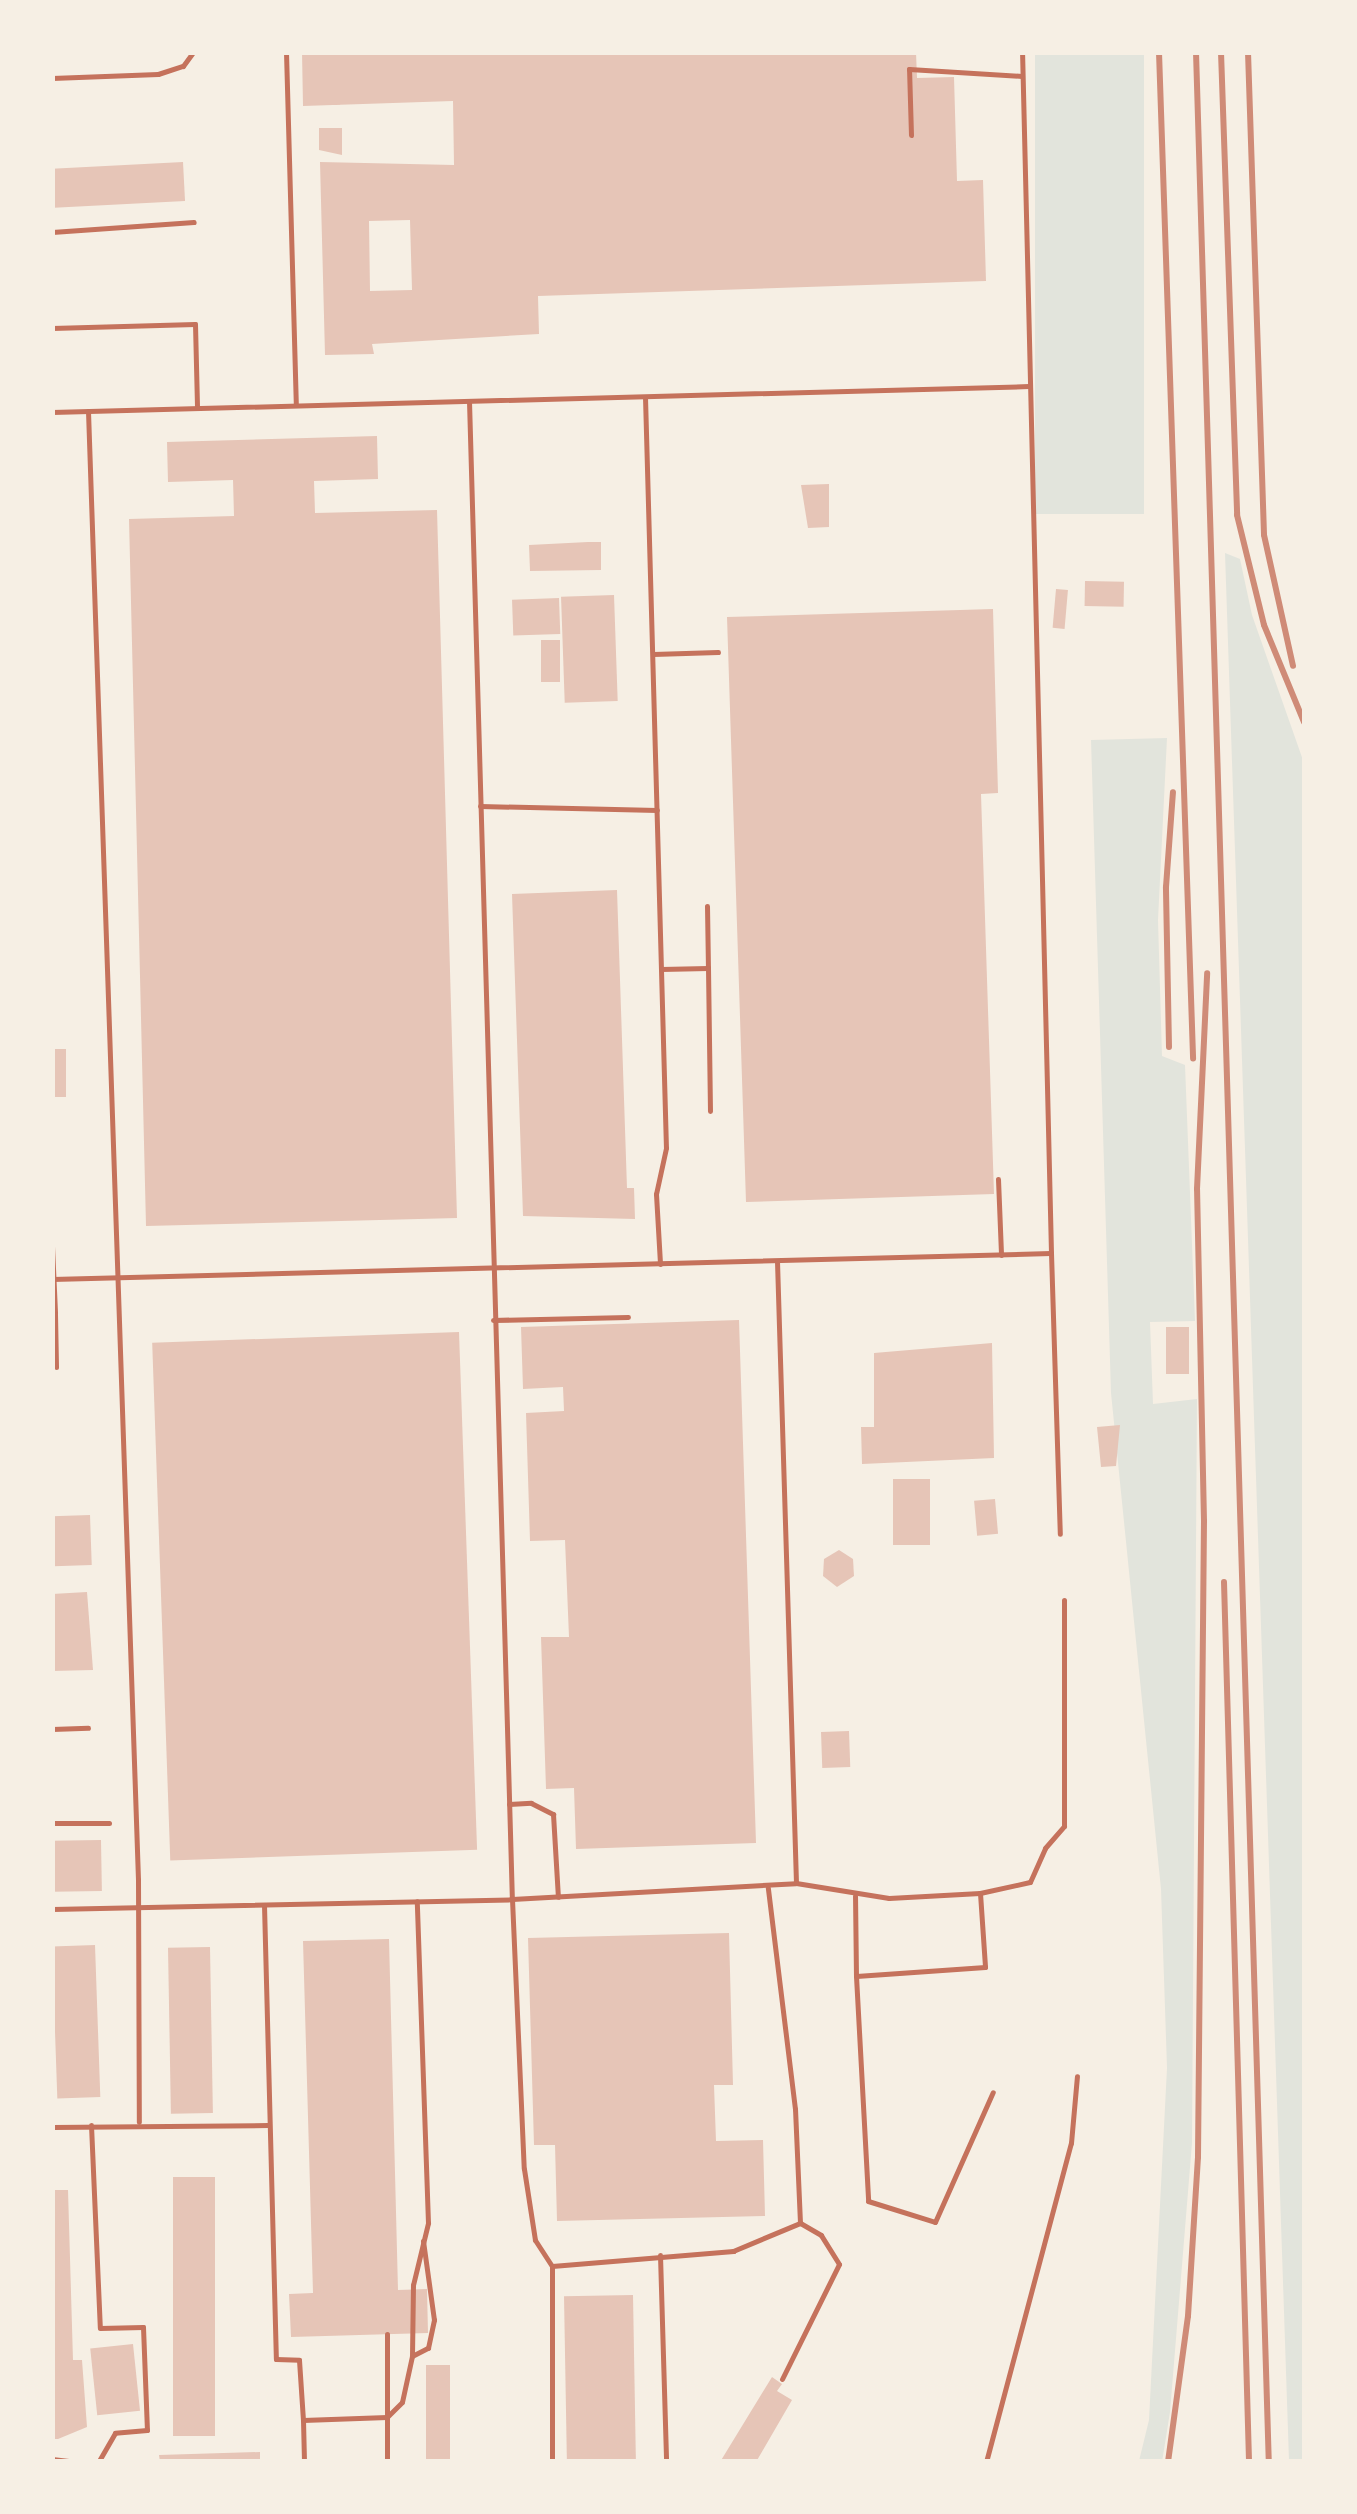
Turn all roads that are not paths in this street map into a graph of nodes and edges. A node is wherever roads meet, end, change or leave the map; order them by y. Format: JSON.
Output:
{"nodes":[{"id":1,"x":193,"y":52,"type":"edge"},
{"id":2,"x":286,"y":52,"type":"edge"},
{"id":3,"x":1022,"y":52,"type":"edge"},
{"id":4,"x":1022,"y":76,"type":"junction"},
{"id":5,"x":52,"y":78,"type":"edge"},
{"id":6,"x":911,"y":135,"type":"dead end"},
{"id":7,"x":194,"y":222,"type":"dead end"},
{"id":8,"x":52,"y":232,"type":"edge"},
{"id":9,"x":52,"y":328,"type":"edge"},
{"id":10,"x":1029,"y":386,"type":"junction"},
{"id":11,"x":646,"y":396,"type":"junction"},
{"id":12,"x":469,"y":401,"type":"junction"},
{"id":13,"x":296,"y":406,"type":"junction"},
{"id":14,"x":197,"y":408,"type":"junction"},
{"id":15,"x":88,"y":411,"type":"junction"},
{"id":16,"x":52,"y":412,"type":"edge"},
{"id":17,"x":718,"y":652,"type":"dead end"},
{"id":18,"x":653,"y":654,"type":"junction"},
{"id":19,"x":479,"y":806,"type":"junction"},
{"id":20,"x":657,"y":810,"type":"junction"},
{"id":21,"x":707,"y":906,"type":"dead end"},
{"id":22,"x":661,"y":968,"type":"junction"},
{"id":23,"x":708,"y":968,"type":"junction"},
{"id":24,"x":710,"y":1111,"type":"dead end"},
{"id":25,"x":998,"y":1179,"type":"dead end"},
{"id":26,"x":52,"y":1246,"type":"edge"},
{"id":27,"x":1051,"y":1253,"type":"junction"},
{"id":28,"x":1001,"y":1255,"type":"junction"},
{"id":29,"x":777,"y":1260,"type":"junction"},
{"id":30,"x":660,"y":1264,"type":"junction"},
{"id":31,"x":491,"y":1268,"type":"junction"},
{"id":32,"x":113,"y":1278,"type":"junction"},
{"id":33,"x":53,"y":1280,"type":"edge"},
{"id":34,"x":54,"y":1313,"type":"edge"},
{"id":35,"x":628,"y":1317,"type":"dead end"},
{"id":36,"x":493,"y":1320,"type":"junction"},
{"id":37,"x":56,"y":1367,"type":"dead end"},
{"id":38,"x":1060,"y":1534,"type":"dead end"},
{"id":39,"x":1064,"y":1600,"type":"dead end"},
{"id":40,"x":88,"y":1728,"type":"dead end"},
{"id":41,"x":52,"y":1729,"type":"edge"},
{"id":42,"x":509,"y":1804,"type":"junction"},
{"id":43,"x":109,"y":1822,"type":"dead end"},
{"id":44,"x":52,"y":1823,"type":"edge"},
{"id":45,"x":796,"y":1883,"type":"junction"},
{"id":46,"x":768,"y":1888,"type":"junction"},
{"id":47,"x":980,"y":1894,"type":"junction"},
{"id":48,"x":558,"y":1896,"type":"junction"},
{"id":49,"x":855,"y":1896,"type":"junction"},
{"id":50,"x":512,"y":1898,"type":"junction"},
{"id":51,"x":417,"y":1901,"type":"junction"},
{"id":52,"x":264,"y":1905,"type":"junction"},
{"id":53,"x":135,"y":1907,"type":"junction"},
{"id":54,"x":52,"y":1909,"type":"edge"},
{"id":55,"x":856,"y":1976,"type":"junction"},
{"id":56,"x":1077,"y":2076,"type":"dead end"},
{"id":57,"x":994,"y":2092,"type":"dead end"},
{"id":58,"x":139,"y":2122,"type":"junction"},
{"id":59,"x":91,"y":2125,"type":"junction"},
{"id":60,"x":268,"y":2125,"type":"junction"},
{"id":61,"x":52,"y":2126,"type":"edge"},
{"id":62,"x":800,"y":2222,"type":"junction"},
{"id":63,"x":423,"y":2240,"type":"junction"},
{"id":64,"x":660,"y":2254,"type":"junction"},
{"id":65,"x":552,"y":2266,"type":"junction"},
{"id":66,"x":387,"y":2334,"type":"dead end"},
{"id":67,"x":412,"y":2356,"type":"junction"},
{"id":68,"x":782,"y":2379,"type":"dead end"},
{"id":69,"x":387,"y":2417,"type":"junction"},
{"id":70,"x":304,"y":2420,"type":"junction"},
{"id":71,"x":52,"y":2459,"type":"edge"},
{"id":72,"x":75,"y":2462,"type":"edge"},
{"id":73,"x":98,"y":2462,"type":"edge"},
{"id":74,"x":304,"y":2462,"type":"edge"},
{"id":75,"x":387,"y":2462,"type":"edge"},
{"id":76,"x":552,"y":2462,"type":"edge"},
{"id":77,"x":666,"y":2462,"type":"edge"},
{"id":78,"x":986,"y":2462,"type":"edge"}],
"edges":[{"from":1,"to":5,"type":"lane"},
{"from":2,"to":13,"type":"lane"},
{"from":3,"to":4,"type":"lane"},
{"from":4,"to":6,"type":"lane"},
{"from":4,"to":10,"type":"lane"},
{"from":7,"to":8,"type":"lane"},
{"from":9,"to":14,"type":"lane"},
{"from":10,"to":11,"type":"lane"},
{"from":10,"to":27,"type":"lane"},
{"from":11,"to":12,"type":"lane"},
{"from":11,"to":18,"type":"lane"},
{"from":12,"to":13,"type":"lane"},
{"from":12,"to":19,"type":"lane"},
{"from":13,"to":14,"type":"lane"},
{"from":14,"to":15,"type":"lane"},
{"from":15,"to":16,"type":"lane"},
{"from":15,"to":32,"type":"lane"},
{"from":17,"to":18,"type":"lane"},
{"from":18,"to":20,"type":"lane"},
{"from":19,"to":20,"type":"lane"},
{"from":19,"to":31,"type":"lane"},
{"from":20,"to":22,"type":"lane"},
{"from":21,"to":23,"type":"lane"},
{"from":22,"to":23,"type":"lane"},
{"from":22,"to":30,"type":"lane"},
{"from":23,"to":24,"type":"lane"},
{"from":25,"to":28,"type":"lane"},
{"from":26,"to":33,"type":"lane"},
{"from":27,"to":28,"type":"lane"},
{"from":27,"to":38,"type":"lane"},
{"from":28,"to":29,"type":"lane"},
{"from":29,"to":30,"type":"lane"},
{"from":29,"to":45,"type":"lane"},
{"from":30,"to":31,"type":"lane"},
{"from":31,"to":32,"type":"lane"},
{"from":31,"to":36,"type":"lane"},
{"from":32,"to":33,"type":"lane"},
{"from":32,"to":53,"type":"lane"},
{"from":33,"to":34,"type":"lane"},
{"from":34,"to":37,"type":"lane"},
{"from":35,"to":36,"type":"lane"},
{"from":36,"to":42,"type":"lane"},
{"from":39,"to":47,"type":"lane"},
{"from":40,"to":41,"type":"lane"},
{"from":42,"to":48,"type":"lane"},
{"from":42,"to":50,"type":"lane"},
{"from":43,"to":44,"type":"lane"},
{"from":45,"to":46,"type":"lane"},
{"from":45,"to":49,"type":"lane"},
{"from":46,"to":48,"type":"lane"},
{"from":46,"to":62,"type":"lane"},
{"from":47,"to":49,"type":"lane"},
{"from":47,"to":55,"type":"lane"},
{"from":48,"to":50,"type":"lane"},
{"from":49,"to":55,"type":"lane"},
{"from":50,"to":51,"type":"lane"},
{"from":50,"to":65,"type":"lane"},
{"from":51,"to":52,"type":"lane"},
{"from":51,"to":63,"type":"lane"},
{"from":52,"to":53,"type":"lane"},
{"from":52,"to":60,"type":"lane"},
{"from":53,"to":54,"type":"lane"},
{"from":53,"to":58,"type":"lane"},
{"from":55,"to":57,"type":"lane"},
{"from":56,"to":78,"type":"lane"},
{"from":58,"to":59,"type":"lane"},
{"from":58,"to":60,"type":"lane"},
{"from":59,"to":61,"type":"lane"},
{"from":59,"to":73,"type":"lane"},
{"from":60,"to":70,"type":"lane"},
{"from":62,"to":64,"type":"lane"},
{"from":62,"to":68,"type":"lane"},
{"from":63,"to":67,"type":"lane"},
{"from":63,"to":67,"type":"lane"},
{"from":64,"to":65,"type":"lane"},
{"from":64,"to":77,"type":"lane"},
{"from":65,"to":76,"type":"lane"},
{"from":66,"to":69,"type":"lane"},
{"from":67,"to":69,"type":"lane"},
{"from":69,"to":70,"type":"lane"},
{"from":69,"to":75,"type":"lane"},
{"from":70,"to":74,"type":"lane"},
{"from":71,"to":72,"type":"lane"}]}
